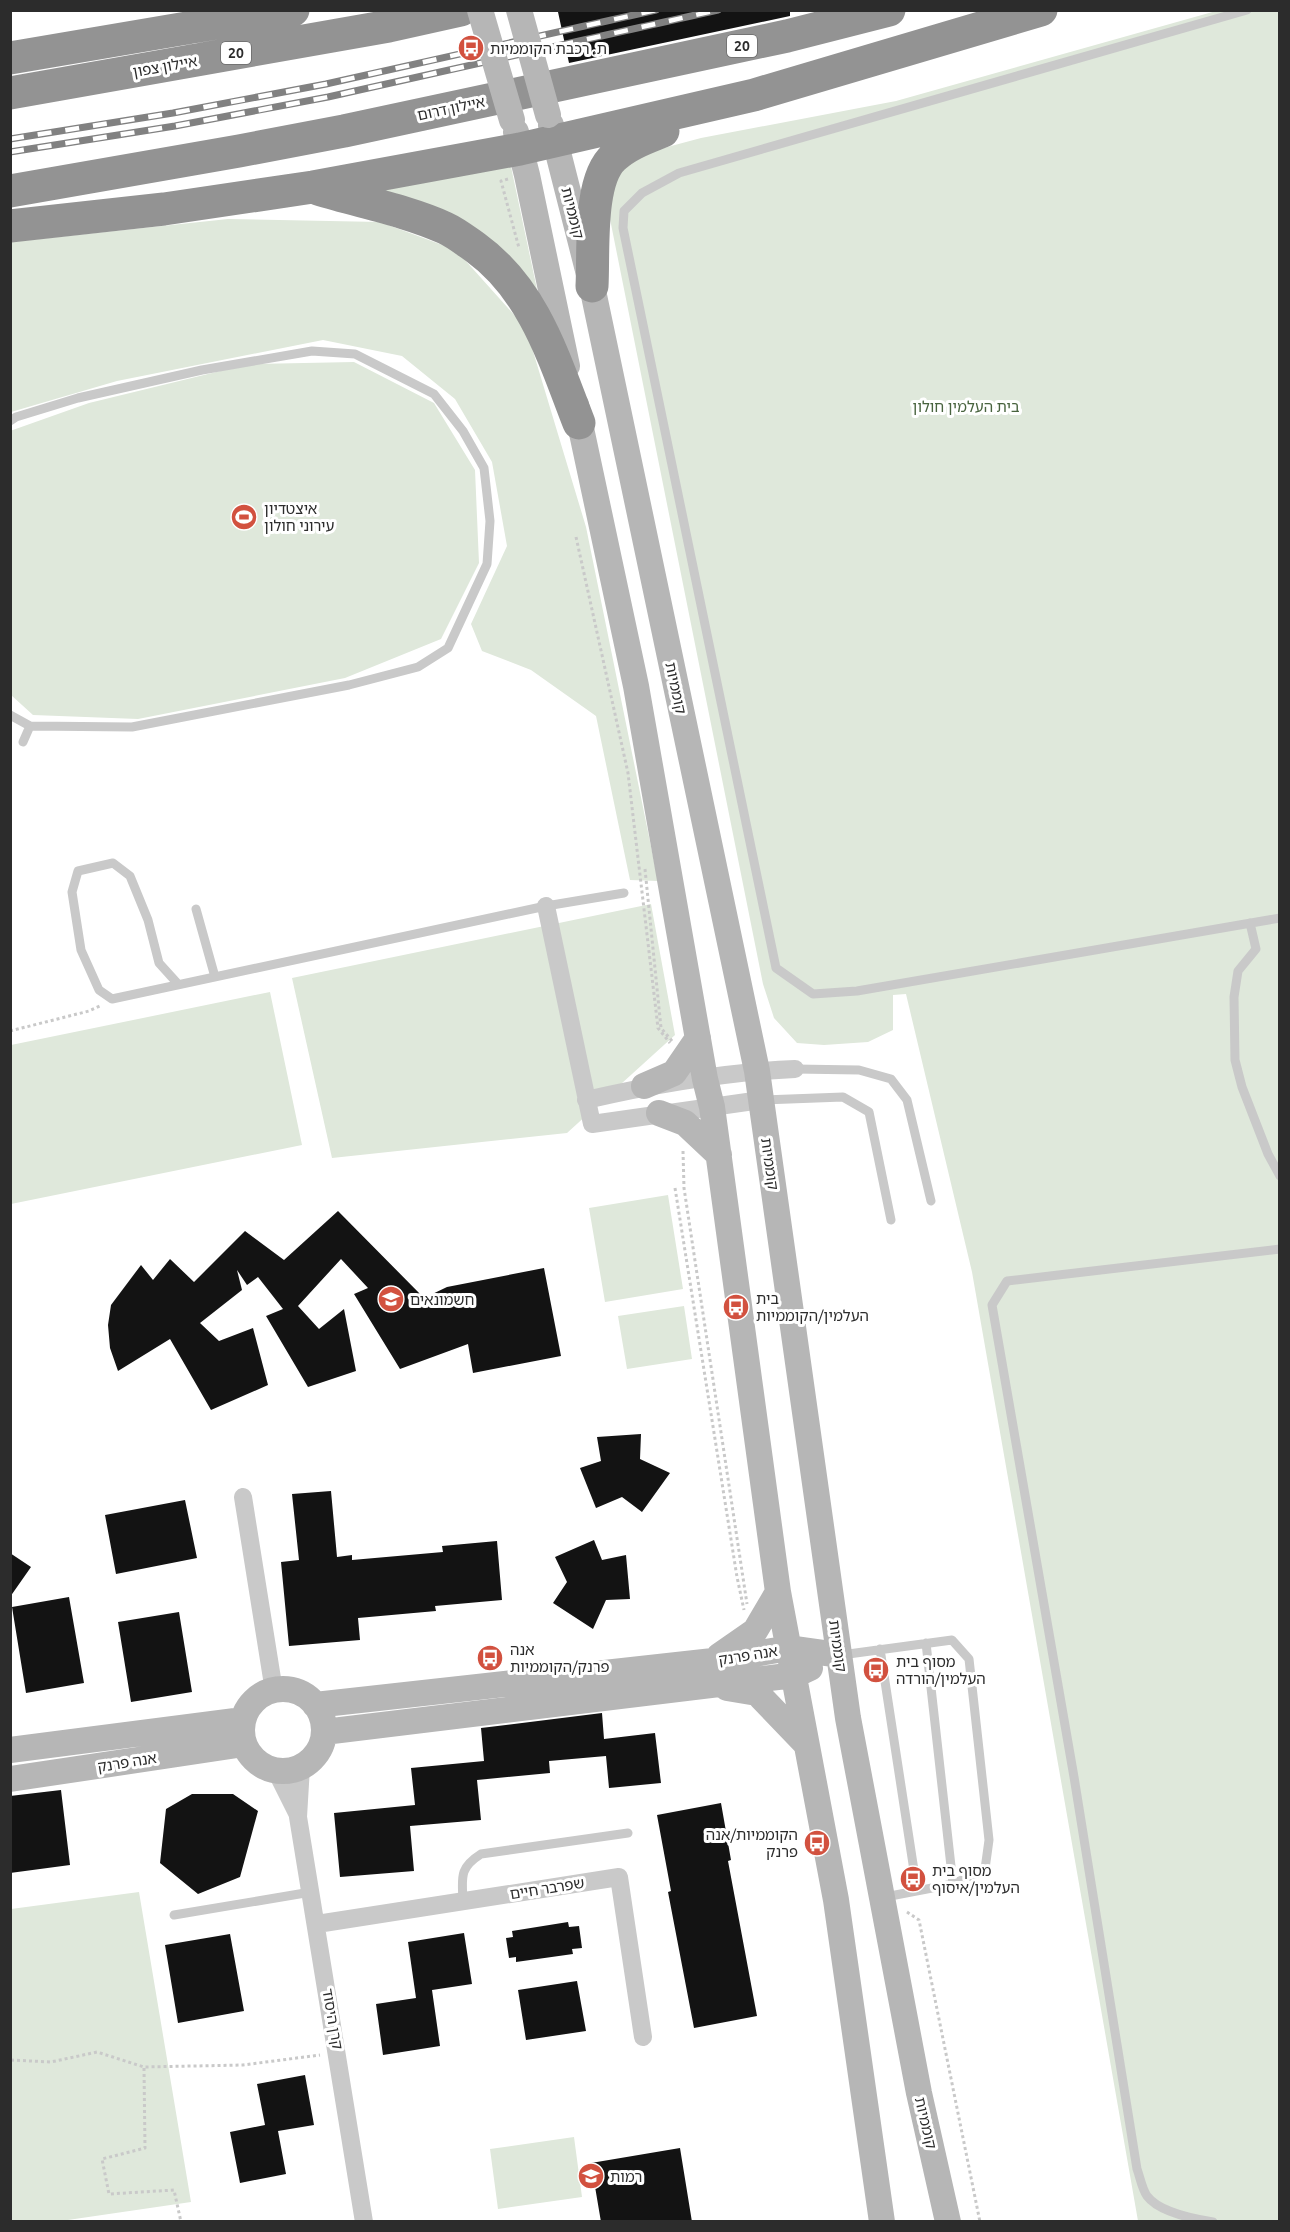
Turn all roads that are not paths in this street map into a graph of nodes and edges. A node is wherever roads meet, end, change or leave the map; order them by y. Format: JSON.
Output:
{"nodes":[{"id":1,"x":266,"y":10,"type":"edge"},
{"id":2,"x":292,"y":10,"type":"edge"},
{"id":3,"x":461,"y":10,"type":"edge"},
{"id":4,"x":480,"y":10,"type":"edge"},
{"id":5,"x":519,"y":10,"type":"edge"},
{"id":6,"x":889,"y":10,"type":"edge"},
{"id":7,"x":1041,"y":10,"type":"edge"},
{"id":8,"x":1247,"y":10,"type":"edge"},
{"id":9,"x":216,"y":24,"type":"junction"},
{"id":10,"x":10,"y":58,"type":"edge"},
{"id":11,"x":10,"y":93,"type":"edge"},
{"id":12,"x":754,"y":95,"type":"junction"},
{"id":13,"x":552,"y":128,"type":"junction"},
{"id":14,"x":516,"y":135,"type":"junction"},
{"id":15,"x":313,"y":187,"type":"junction"},
{"id":16,"x":10,"y":192,"type":"edge"},
{"id":17,"x":10,"y":226,"type":"edge"},
{"id":18,"x":592,"y":286,"type":"junction"},
{"id":19,"x":10,"y":422,"type":"edge"},
{"id":20,"x":579,"y":423,"type":"junction"},
{"id":21,"x":10,"y":715,"type":"edge"},
{"id":22,"x":30,"y":726,"type":"junction"},
{"id":23,"x":23,"y":742,"type":"dead end"},
{"id":24,"x":69,"y":863,"type":"dead end"},
{"id":25,"x":78,"y":870,"type":"junction"},
{"id":26,"x":624,"y":892,"type":"dead end"},
{"id":27,"x":546,"y":906,"type":"junction"},
{"id":28,"x":196,"y":909,"type":"dead end"},
{"id":29,"x":1280,"y":918,"type":"edge"},
{"id":30,"x":1250,"y":923,"type":"junction"},
{"id":31,"x":215,"y":977,"type":"junction"},
{"id":32,"x":178,"y":984,"type":"junction"},
{"id":33,"x":698,"y":1038,"type":"junction"},
{"id":34,"x":795,"y":1069,"type":"joint"},
{"id":35,"x":757,"y":1071,"type":"junction"},
{"id":36,"x":705,"y":1079,"type":"junction"},
{"id":37,"x":644,"y":1086,"type":"junction"},
{"id":38,"x":586,"y":1100,"type":"junction"},
{"id":39,"x":761,"y":1100,"type":"junction"},
{"id":40,"x":712,"y":1107,"type":"junction"},
{"id":41,"x":659,"y":1113,"type":"junction"},
{"id":42,"x":719,"y":1155,"type":"junction"},
{"id":43,"x":1280,"y":1176,"type":"edge"},
{"id":44,"x":931,"y":1201,"type":"dead end"},
{"id":45,"x":891,"y":1220,"type":"dead end"},
{"id":46,"x":1280,"y":1249,"type":"edge"},
{"id":47,"x":243,"y":1497,"type":"dead end"},
{"id":48,"x":778,"y":1592,"type":"junction"},
{"id":49,"x":926,"y":1643,"type":"junction"},
{"id":50,"x":789,"y":1648,"type":"junction"},
{"id":51,"x":880,"y":1649,"type":"junction"},
{"id":52,"x":839,"y":1655,"type":"junction"},
{"id":53,"x":713,"y":1673,"type":"junction"},
{"id":54,"x":795,"y":1675,"type":"junction"},
{"id":55,"x":274,"y":1691,"type":"junction"},
{"id":56,"x":315,"y":1705,"type":"junction"},
{"id":57,"x":244,"y":1732,"type":"junction"},
{"id":58,"x":324,"y":1732,"type":"junction"},
{"id":59,"x":805,"y":1743,"type":"junction"},
{"id":60,"x":10,"y":1750,"type":"edge"},
{"id":61,"x":301,"y":1767,"type":"junction"},
{"id":62,"x":276,"y":1771,"type":"junction"},
{"id":63,"x":10,"y":1779,"type":"edge"},
{"id":64,"x":298,"y":1817,"type":"junction"},
{"id":65,"x":628,"y":1833,"type":"dead end"},
{"id":66,"x":953,"y":1884,"type":"junction"},
{"id":67,"x":917,"y":1890,"type":"junction"},
{"id":68,"x":311,"y":1892,"type":"junction"},
{"id":69,"x":882,"y":1897,"type":"junction"},
{"id":70,"x":463,"y":1901,"type":"junction"},
{"id":71,"x":174,"y":1915,"type":"dead end"},
{"id":72,"x":316,"y":1924,"type":"junction"},
{"id":73,"x":643,"y":2037,"type":"dead end"},
{"id":74,"x":364,"y":2222,"type":"edge"},
{"id":75,"x":882,"y":2222,"type":"edge"},
{"id":76,"x":948,"y":2222,"type":"edge"},
{"id":77,"x":1213,"y":2222,"type":"edge"}],
"edges":[{"from":1,"to":9,"type":"highway"},
{"from":2,"to":9,"type":"highway"},
{"from":3,"to":11,"type":"highway","name":"איילון צפון","number":"20"},
{"from":4,"to":14,"type":"main road","bridge":true},
{"from":5,"to":13,"type":"main road","name":"קוממיות","bridge":true},
{"from":6,"to":16,"type":"highway","name":"איילון דרום","number":"20"},
{"from":7,"to":12,"type":"highway"},
{"from":8,"to":30,"type":"lane"},
{"from":9,"to":10,"type":"highway"},
{"from":12,"to":13,"type":"highway"},
{"from":12,"to":18,"type":"highway"},
{"from":13,"to":14,"type":"highway"},
{"from":13,"to":18,"type":"main road","name":"קוממיות"},
{"from":14,"to":15,"type":"highway"},
{"from":14,"to":20,"type":"main road"},
{"from":15,"to":17,"type":"highway"},
{"from":15,"to":20,"type":"highway"},
{"from":18,"to":35,"type":"main road","name":"קוממיות"},
{"from":19,"to":22,"type":"lane"},
{"from":20,"to":33,"type":"main road"},
{"from":21,"to":22,"type":"lane"},
{"from":22,"to":23,"type":"lane"},
{"from":24,"to":25,"type":"lane"},
{"from":25,"to":32,"type":"lane"},
{"from":25,"to":32,"type":"lane"},
{"from":26,"to":27,"type":"lane"},
{"from":27,"to":31,"type":"lane"},
{"from":27,"to":38,"type":"street"},
{"from":28,"to":31,"type":"lane"},
{"from":29,"to":30,"type":"lane"},
{"from":30,"to":43,"type":"lane"},
{"from":31,"to":32,"type":"lane"},
{"from":33,"to":36,"type":"main road"},
{"from":33,"to":37,"type":"main road"},
{"from":34,"to":35,"type":"street"},
{"from":34,"to":44,"type":"lane"},
{"from":35,"to":36,"type":"street"},
{"from":35,"to":39,"type":"main road","name":"קוממיות"},
{"from":36,"to":37,"type":"street"},
{"from":36,"to":40,"type":"main road"},
{"from":37,"to":38,"type":"street"},
{"from":38,"to":41,"type":"street"},
{"from":39,"to":40,"type":"street"},
{"from":39,"to":45,"type":"lane"},
{"from":39,"to":52,"type":"main road","name":"קוממיות"},
{"from":40,"to":41,"type":"street"},
{"from":40,"to":42,"type":"main road"},
{"from":41,"to":42,"type":"main road"},
{"from":42,"to":48,"type":"main road"},
{"from":46,"to":77,"type":"lane"},
{"from":47,"to":55,"type":"street"},
{"from":48,"to":50,"type":"main road"},
{"from":48,"to":53,"type":"main road"},
{"from":49,"to":51,"type":"lane"},
{"from":49,"to":66,"type":"lane"},
{"from":49,"to":66,"type":"lane"},
{"from":50,"to":52,"type":"main road","name":"אנה פרנק"},
{"from":50,"to":53,"type":"main road","name":"אנה פרנק"},
{"from":50,"to":54,"type":"main road"},
{"from":51,"to":52,"type":"lane"},
{"from":51,"to":67,"type":"lane"},
{"from":52,"to":54,"type":"main road","name":"אנה פרנק"},
{"from":52,"to":69,"type":"main road","name":"קוממיות"},
{"from":53,"to":54,"type":"main road","name":"אנה פרנק"},
{"from":53,"to":56,"type":"main road","name":"אנה פרנק"},
{"from":53,"to":58,"type":"main road","name":"אנה פרנק"},
{"from":53,"to":59,"type":"main road"},
{"from":54,"to":59,"type":"main road"},
{"from":55,"to":56,"type":"main road"},
{"from":55,"to":57,"type":"main road"},
{"from":56,"to":58,"type":"main road"},
{"from":57,"to":60,"type":"main road","name":"אנה פרנק"},
{"from":57,"to":62,"type":"main road"},
{"from":57,"to":63,"type":"main road","name":"אנה פרנק"},
{"from":58,"to":61,"type":"main road"},
{"from":59,"to":75,"type":"main road"},
{"from":61,"to":62,"type":"main road"},
{"from":61,"to":64,"type":"street","name":"קרן היסוד"},
{"from":62,"to":64,"type":"street","name":"קרן היסוד"},
{"from":64,"to":68,"type":"street","name":"קרן היסוד"},
{"from":65,"to":70,"type":"lane"},
{"from":66,"to":67,"type":"lane"},
{"from":67,"to":69,"type":"lane"},
{"from":68,"to":71,"type":"lane"},
{"from":68,"to":72,"type":"street","name":"קרן היסוד"},
{"from":69,"to":76,"type":"main road","name":"קוממיות"},
{"from":70,"to":72,"type":"street","name":"שפרבר חיים"},
{"from":70,"to":73,"type":"street","name":"שפרבר חיים"},
{"from":72,"to":74,"type":"street","name":"קרן היסוד"}]}
